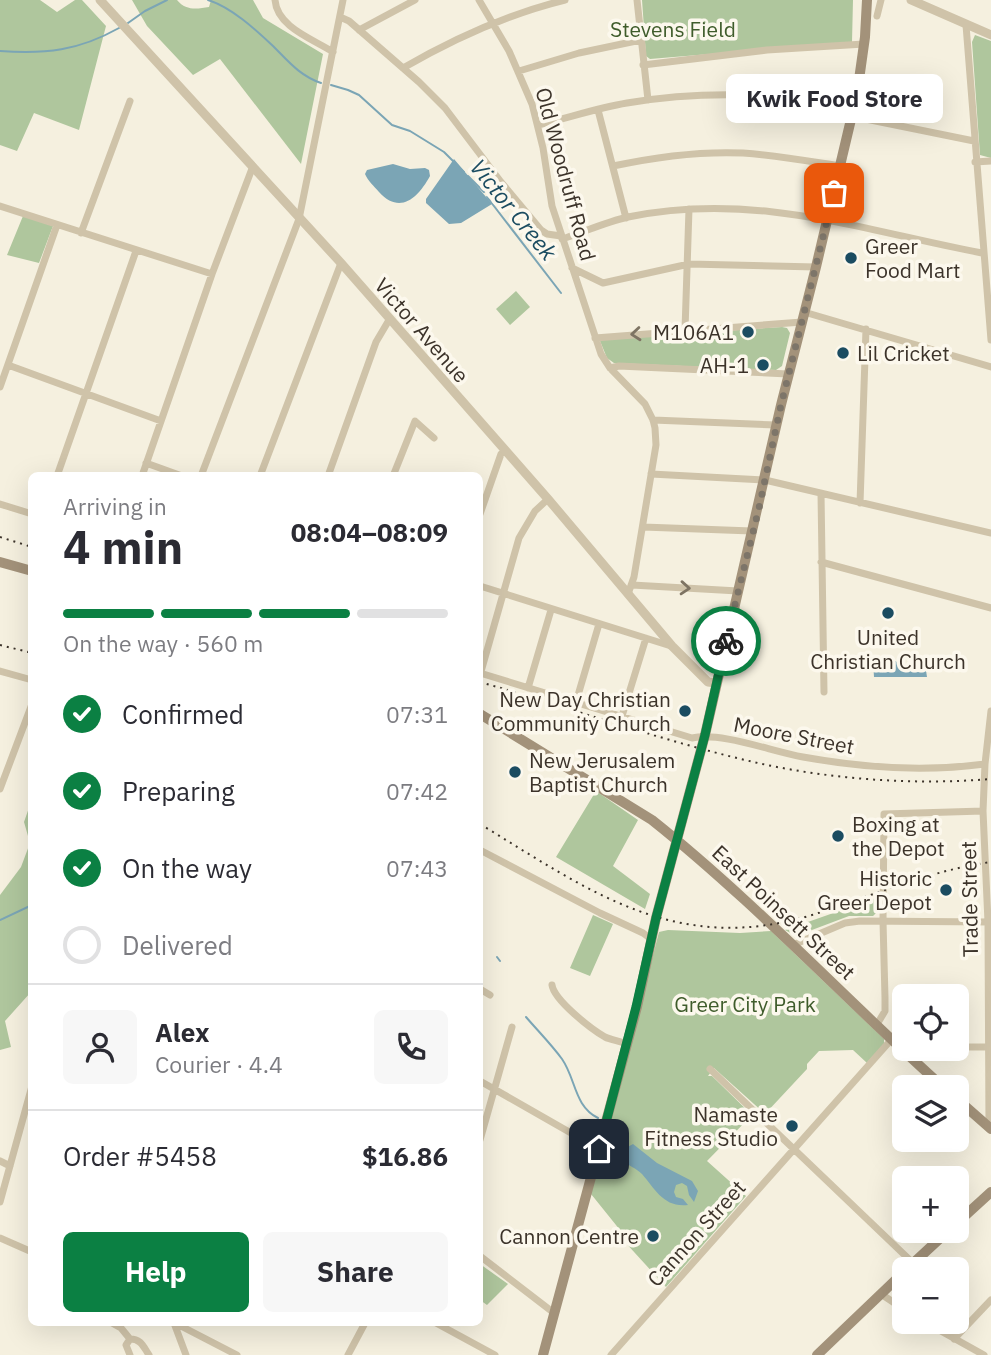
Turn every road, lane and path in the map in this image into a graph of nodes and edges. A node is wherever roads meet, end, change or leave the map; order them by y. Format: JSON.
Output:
{"nodes":[{"id":1,"x":100,"y":0,"type":"edge"},
{"id":2,"x":275,"y":0,"type":"edge"},
{"id":3,"x":343,"y":0,"type":"edge"},
{"id":4,"x":415,"y":0,"type":"edge"},
{"id":5,"x":479,"y":0,"type":"edge"},
{"id":6,"x":565,"y":0,"type":"edge"},
{"id":7,"x":638,"y":0,"type":"edge"},
{"id":8,"x":867,"y":0,"type":"edge"},
{"id":9,"x":881,"y":0,"type":"edge"},
{"id":10,"x":911,"y":0,"type":"edge"},
{"id":11,"x":877,"y":16,"type":"dead end"},
{"id":12,"x":340,"y":17,"type":"junction"},
{"id":13,"x":493,"y":24,"type":"junction"},
{"id":14,"x":965,"y":25,"type":"junction"},
{"id":15,"x":359,"y":30,"type":"junction"},
{"id":16,"x":991,"y":35,"type":"edge"},
{"id":17,"x":641,"y":40,"type":"junction"},
{"id":18,"x":864,"y":44,"type":"junction"},
{"id":19,"x":333,"y":52,"type":"junction"},
{"id":20,"x":643,"y":65,"type":"junction"},
{"id":21,"x":403,"y":68,"type":"junction"},
{"id":22,"x":519,"y":71,"type":"junction"},
{"id":23,"x":648,"y":100,"type":"junction"},
{"id":24,"x":130,"y":101,"type":"dead end"},
{"id":25,"x":598,"y":110,"type":"junction"},
{"id":26,"x":853,"y":111,"type":"junction"},
{"id":27,"x":538,"y":125,"type":"junction"},
{"id":28,"x":974,"y":141,"type":"junction"},
{"id":29,"x":991,"y":161,"type":"edge"},
{"id":30,"x":975,"y":162,"type":"junction"},
{"id":31,"x":253,"y":166,"type":"junction"},
{"id":32,"x":613,"y":166,"type":"junction"},
{"id":33,"x":840,"y":166,"type":"junction"},
{"id":34,"x":0,"y":206,"type":"edge"},
{"id":35,"x":689,"y":209,"type":"junction"},
{"id":36,"x":626,"y":218,"type":"junction"},
{"id":37,"x":827,"y":218,"type":"junction"},
{"id":38,"x":299,"y":219,"type":"junction"},
{"id":39,"x":57,"y":225,"type":"junction"},
{"id":40,"x":81,"y":233,"type":"junction"},
{"id":41,"x":562,"y":237,"type":"junction"},
{"id":42,"x":136,"y":251,"type":"junction"},
{"id":43,"x":982,"y":253,"type":"junction"},
{"id":44,"x":341,"y":263,"type":"junction"},
{"id":45,"x":688,"y":264,"type":"junction"},
{"id":46,"x":816,"y":267,"type":"junction"},
{"id":47,"x":572,"y":268,"type":"junction"},
{"id":48,"x":212,"y":274,"type":"junction"},
{"id":49,"x":803,"y":317,"type":"junction"},
{"id":50,"x":389,"y":320,"type":"junction"},
{"id":51,"x":866,"y":329,"type":"junction"},
{"id":52,"x":685,"y":330,"type":"junction"},
{"id":53,"x":595,"y":338,"type":"junction"},
{"id":54,"x":991,"y":340,"type":"edge"},
{"id":55,"x":8,"y":365,"type":"junction"},
{"id":56,"x":991,"y":367,"type":"edge"},
{"id":57,"x":610,"y":368,"type":"junction"},
{"id":58,"x":788,"y":374,"type":"junction"},
{"id":59,"x":0,"y":387,"type":"edge"},
{"id":60,"x":85,"y":393,"type":"junction"},
{"id":61,"x":653,"y":419,"type":"junction"},
{"id":62,"x":161,"y":421,"type":"junction"},
{"id":63,"x":776,"y":425,"type":"junction"},
{"id":64,"x":434,"y":438,"type":"dead end"},
{"id":65,"x":506,"y":451,"type":"junction"},
{"id":66,"x":146,"y":463,"type":"junction"},
{"id":67,"x":58,"y":472,"type":"edge"},
{"id":68,"x":143,"y":472,"type":"edge"},
{"id":69,"x":171,"y":472,"type":"edge"},
{"id":70,"x":203,"y":472,"type":"edge"},
{"id":71,"x":262,"y":472,"type":"edge"},
{"id":72,"x":329,"y":472,"type":"edge"},
{"id":73,"x":395,"y":472,"type":"edge"},
{"id":74,"x":651,"y":474,"type":"junction"},
{"id":75,"x":765,"y":480,"type":"junction"},
{"id":76,"x":821,"y":494,"type":"junction"},
{"id":77,"x":548,"y":499,"type":"junction"},
{"id":78,"x":860,"y":503,"type":"junction"},
{"id":79,"x":0,"y":504,"type":"edge"},
{"id":80,"x":483,"y":505,"type":"edge"},
{"id":81,"x":28,"y":513,"type":"edge"},
{"id":82,"x":643,"y":527,"type":"junction"},
{"id":83,"x":752,"y":531,"type":"junction"},
{"id":84,"x":991,"y":533,"type":"edge"},
{"id":85,"x":0,"y":562,"type":"edge"},
{"id":86,"x":821,"y":562,"type":"junction"},
{"id":87,"x":28,"y":570,"type":"edge"},
{"id":88,"x":483,"y":587,"type":"edge"},
{"id":89,"x":630,"y":589,"type":"junction"},
{"id":90,"x":738,"y":591,"type":"junction"},
{"id":91,"x":502,"y":594,"type":"junction"},
{"id":92,"x":991,"y":608,"type":"edge"},
{"id":93,"x":551,"y":610,"type":"junction"},
{"id":94,"x":598,"y":624,"type":"junction"},
{"id":95,"x":646,"y":638,"type":"junction"},
{"id":96,"x":671,"y":646,"type":"junction"},
{"id":97,"x":483,"y":663,"type":"edge"},
{"id":98,"x":0,"y":671,"type":"edge"},
{"id":99,"x":483,"y":675,"type":"edge"},
{"id":100,"x":28,"y":679,"type":"edge"},
{"id":101,"x":716,"y":683,"type":"junction"},
{"id":102,"x":528,"y":688,"type":"junction"},
{"id":103,"x":824,"y":692,"type":"dead end"},
{"id":104,"x":576,"y":702,"type":"junction"},
{"id":105,"x":991,"y":711,"type":"edge"},
{"id":106,"x":28,"y":715,"type":"edge"},
{"id":107,"x":483,"y":716,"type":"edge"},
{"id":108,"x":622,"y":716,"type":"junction"},
{"id":109,"x":705,"y":735,"type":"junction"},
{"id":110,"x":985,"y":764,"type":"junction"},
{"id":111,"x":0,"y":789,"type":"edge"},
{"id":112,"x":984,"y":811,"type":"junction"},
{"id":113,"x":677,"y":840,"type":"junction"},
{"id":114,"x":483,"y":852,"type":"edge"},
{"id":115,"x":883,"y":921,"type":"junction"},
{"id":116,"x":989,"y":922,"type":"edge"},
{"id":117,"x":651,"y":939,"type":"junction"},
{"id":118,"x":793,"y":945,"type":"junction"},
{"id":119,"x":552,"y":985,"type":"dead end"},
{"id":120,"x":483,"y":991,"type":"edge"},
{"id":121,"x":490,"y":995,"type":"dead end"},
{"id":122,"x":876,"y":1026,"type":"junction"},
{"id":123,"x":512,"y":1027,"type":"dead end"},
{"id":124,"x":891,"y":1040,"type":"joint"},
{"id":125,"x":627,"y":1044,"type":"junction"},
{"id":126,"x":969,"y":1047,"type":"edge"},
{"id":127,"x":989,"y":1047,"type":"edge"},
{"id":128,"x":914,"y":1061,"type":"edge"},
{"id":129,"x":710,"y":1069,"type":"dead end"},
{"id":130,"x":930,"y":1075,"type":"edge"},
{"id":131,"x":483,"y":1083,"type":"edge"},
{"id":132,"x":494,"y":1089,"type":"junction"},
{"id":133,"x":28,"y":1101,"type":"edge"},
{"id":134,"x":969,"y":1107,"type":"edge"},
{"id":135,"x":984,"y":1117,"type":"edge"},
{"id":136,"x":483,"y":1129,"type":"edge"},
{"id":137,"x":990,"y":1129,"type":"edge"},
{"id":138,"x":599,"y":1149,"type":"junction"},
{"id":139,"x":794,"y":1149,"type":"junction"},
{"id":140,"x":0,"y":1161,"type":"edge"},
{"id":141,"x":10,"y":1166,"type":"junction"},
{"id":142,"x":991,"y":1192,"type":"edge"},
{"id":143,"x":0,"y":1202,"type":"edge"},
{"id":144,"x":969,"y":1212,"type":"edge"},
{"id":145,"x":0,"y":1238,"type":"edge"},
{"id":146,"x":935,"y":1243,"type":"edge"},
{"id":147,"x":28,"y":1250,"type":"edge"},
{"id":148,"x":897,"y":1257,"type":"edge"},
{"id":149,"x":920,"y":1257,"type":"edge"},
{"id":150,"x":483,"y":1258,"type":"edge"},
{"id":151,"x":892,"y":1283,"type":"edge"},
{"id":152,"x":881,"y":1294,"type":"junction"},
{"id":153,"x":991,"y":1300,"type":"edge"},
{"id":154,"x":892,"y":1301,"type":"edge"},
{"id":155,"x":554,"y":1312,"type":"junction"},
{"id":156,"x":117,"y":1326,"type":"edge"},
{"id":157,"x":176,"y":1326,"type":"edge"},
{"id":158,"x":181,"y":1326,"type":"edge"},
{"id":159,"x":363,"y":1326,"type":"edge"},
{"id":160,"x":442,"y":1326,"type":"edge"},
{"id":161,"x":945,"y":1334,"type":"edge"},
{"id":162,"x":130,"y":1339,"type":"junction"},
{"id":163,"x":954,"y":1339,"type":"junction"},
{"id":164,"x":130,"y":1355,"type":"edge"},
{"id":165,"x":149,"y":1355,"type":"edge"},
{"id":166,"x":186,"y":1355,"type":"edge"},
{"id":167,"x":237,"y":1355,"type":"edge"},
{"id":168,"x":348,"y":1355,"type":"edge"},
{"id":169,"x":495,"y":1355,"type":"edge"},
{"id":170,"x":543,"y":1355,"type":"edge"},
{"id":171,"x":611,"y":1355,"type":"edge"},
{"id":172,"x":817,"y":1355,"type":"edge"},
{"id":173,"x":984,"y":1355,"type":"edge"}],
"edges":[{"from":1,"to":31,"type":"street","name":"Victor Avenue"},
{"from":2,"to":19,"type":"street"},
{"from":3,"to":12,"type":"street"},
{"from":4,"to":15,"type":"street"},
{"from":5,"to":13,"type":"street","name":"Old Woodruff Road"},
{"from":6,"to":13,"type":"street"},
{"from":7,"to":17,"type":"street"},
{"from":8,"to":18,"type":"main road"},
{"from":9,"to":11,"type":"street"},
{"from":10,"to":14,"type":"street"},
{"from":12,"to":15,"type":"street"},
{"from":12,"to":19,"type":"street"},
{"from":13,"to":21,"type":"street"},
{"from":13,"to":22,"type":"street","name":"Old Woodruff Road"},
{"from":14,"to":16,"type":"street"},
{"from":14,"to":28,"type":"street"},
{"from":15,"to":21,"type":"street"},
{"from":17,"to":20,"type":"street"},
{"from":17,"to":22,"type":"street"},
{"from":18,"to":20,"type":"street"},
{"from":18,"to":26,"type":"main road"},
{"from":19,"to":38,"type":"street"},
{"from":20,"to":23,"type":"street"},
{"from":21,"to":41,"type":"street"},
{"from":22,"to":27,"type":"street","name":"Old Woodruff Road"},
{"from":23,"to":25,"type":"street"},
{"from":23,"to":26,"type":"street"},
{"from":24,"to":40,"type":"street"},
{"from":25,"to":27,"type":"street"},
{"from":25,"to":32,"type":"street"},
{"from":26,"to":28,"type":"street"},
{"from":26,"to":33,"type":"main road"},
{"from":27,"to":41,"type":"street","name":"Old Woodruff Road"},
{"from":28,"to":30,"type":"street"},
{"from":29,"to":30,"type":"street"},
{"from":30,"to":43,"type":"street"},
{"from":31,"to":38,"type":"street","name":"Victor Avenue"},
{"from":31,"to":48,"type":"street"},
{"from":32,"to":33,"type":"street"},
{"from":32,"to":36,"type":"street"},
{"from":33,"to":37,"type":"main road"},
{"from":34,"to":39,"type":"street"},
{"from":35,"to":36,"type":"street"},
{"from":35,"to":37,"type":"street"},
{"from":35,"to":45,"type":"street"},
{"from":36,"to":41,"type":"street"},
{"from":37,"to":43,"type":"street"},
{"from":37,"to":46,"type":"main road"},
{"from":38,"to":44,"type":"street","name":"Victor Avenue"},
{"from":38,"to":70,"type":"street"},
{"from":39,"to":40,"type":"street"},
{"from":39,"to":55,"type":"street"},
{"from":40,"to":42,"type":"street"},
{"from":41,"to":47,"type":"street","name":"Old Woodruff Road"},
{"from":42,"to":48,"type":"street"},
{"from":42,"to":60,"type":"street"},
{"from":43,"to":54,"type":"street"},
{"from":44,"to":50,"type":"street","name":"Victor Avenue"},
{"from":44,"to":71,"type":"street"},
{"from":45,"to":46,"type":"street"},
{"from":45,"to":47,"type":"street"},
{"from":45,"to":52,"type":"street"},
{"from":46,"to":49,"type":"main road"},
{"from":47,"to":53,"type":"street","name":"Old Woodruff Road"},
{"from":48,"to":62,"type":"street"},
{"from":49,"to":51,"type":"street"},
{"from":49,"to":52,"type":"street"},
{"from":49,"to":58,"type":"main road"},
{"from":50,"to":65,"type":"street","name":"Victor Avenue"},
{"from":50,"to":72,"type":"street"},
{"from":51,"to":56,"type":"street"},
{"from":51,"to":78,"type":"street"},
{"from":52,"to":53,"type":"street","one_way":true},
{"from":53,"to":57,"type":"street","name":"Old Woodruff Road"},
{"from":55,"to":59,"type":"street"},
{"from":55,"to":60,"type":"street"},
{"from":57,"to":58,"type":"street"},
{"from":57,"to":61,"type":"street","name":"Old Woodruff Road"},
{"from":58,"to":63,"type":"main road"},
{"from":60,"to":62,"type":"street"},
{"from":60,"to":67,"type":"street"},
{"from":61,"to":63,"type":"street"},
{"from":61,"to":74,"type":"street"},
{"from":62,"to":66,"type":"street"},
{"from":63,"to":75,"type":"main road"},
{"from":64,"to":73,"type":"street"},
{"from":65,"to":77,"type":"street","name":"Victor Avenue"},
{"from":65,"to":80,"type":"street"},
{"from":66,"to":68,"type":"street"},
{"from":66,"to":69,"type":"street"},
{"from":74,"to":75,"type":"street"},
{"from":74,"to":82,"type":"street"},
{"from":75,"to":76,"type":"street"},
{"from":75,"to":83,"type":"main road"},
{"from":76,"to":78,"type":"street"},
{"from":76,"to":86,"type":"street"},
{"from":77,"to":89,"type":"street","name":"Victor Avenue"},
{"from":77,"to":91,"type":"street"},
{"from":78,"to":84,"type":"street"},
{"from":79,"to":81,"type":"street"},
{"from":82,"to":83,"type":"street"},
{"from":82,"to":89,"type":"street"},
{"from":83,"to":90,"type":"main road"},
{"from":85,"to":87,"type":"main road"},
{"from":86,"to":92,"type":"street"},
{"from":86,"to":103,"type":"street"},
{"from":88,"to":91,"type":"street"},
{"from":89,"to":90,"type":"street","one_way":true},
{"from":89,"to":96,"type":"street","name":"Victor Avenue"},
{"from":90,"to":101,"type":"main road"},
{"from":91,"to":93,"type":"street"},
{"from":91,"to":97,"type":"street"},
{"from":93,"to":94,"type":"street"},
{"from":93,"to":102,"type":"street"},
{"from":94,"to":95,"type":"street"},
{"from":94,"to":104,"type":"street"},
{"from":95,"to":96,"type":"street"},
{"from":95,"to":108,"type":"street"},
{"from":96,"to":101,"type":"street","name":"Victor Avenue"},
{"from":98,"to":100,"type":"street"},
{"from":99,"to":102,"type":"street","name":"Moore Street"},
{"from":101,"to":109,"type":"main road"},
{"from":102,"to":104,"type":"street","name":"Moore Street"},
{"from":104,"to":108,"type":"street","name":"Moore Street"},
{"from":105,"to":110,"type":"street","name":"Trade Street"},
{"from":106,"to":111,"type":"street"},
{"from":107,"to":113,"type":"main road","name":"East Poinsett Street"},
{"from":108,"to":109,"type":"street","name":"Moore Street"},
{"from":109,"to":110,"type":"street","name":"Moore Street"},
{"from":109,"to":113,"type":"main road"},
{"from":110,"to":112,"type":"street","name":"Trade Street"},
{"from":112,"to":115,"type":"street"},
{"from":112,"to":116,"type":"street","name":"Trade Street"},
{"from":113,"to":117,"type":"main road"},
{"from":113,"to":118,"type":"main road","name":"East Poinsett Street"},
{"from":114,"to":117,"type":"street"},
{"from":115,"to":116,"type":"street"},
{"from":115,"to":118,"type":"street"},
{"from":115,"to":122,"type":"street"},
{"from":116,"to":127,"type":"street","name":"Trade Street"},
{"from":117,"to":125,"type":"main road"},
{"from":118,"to":122,"type":"main road","name":"East Poinsett Street"},
{"from":119,"to":125,"type":"street"},
{"from":120,"to":121,"type":"street"},
{"from":122,"to":124,"type":"main road","name":"East Poinsett Street"},
{"from":123,"to":132,"type":"street"},
{"from":124,"to":139,"type":"street","name":"Cannon Street"},
{"from":125,"to":138,"type":"main road"},
{"from":126,"to":127,"type":"street"},
{"from":127,"to":135,"type":"street","name":"Trade Street"},
{"from":128,"to":130,"type":"main road","name":"East Poinsett Street"},
{"from":129,"to":139,"type":"street"},
{"from":131,"to":132,"type":"street"},
{"from":132,"to":136,"type":"street"},
{"from":132,"to":138,"type":"street"},
{"from":133,"to":141,"type":"street"},
{"from":134,"to":135,"type":"main road"},
{"from":135,"to":137,"type":"main road"},
{"from":138,"to":155,"type":"main road"},
{"from":139,"to":148,"type":"street"},
{"from":139,"to":171,"type":"street","name":"Cannon Street"},
{"from":140,"to":141,"type":"street"},
{"from":141,"to":143,"type":"street"},
{"from":142,"to":144,"type":"main road"},
{"from":145,"to":147,"type":"street"},
{"from":146,"to":149,"type":"main road"},
{"from":150,"to":155,"type":"street"},
{"from":151,"to":152,"type":"main road"},
{"from":152,"to":154,"type":"street"},
{"from":152,"to":172,"type":"main road"},
{"from":153,"to":163,"type":"street"},
{"from":155,"to":170,"type":"main road"},
{"from":156,"to":162,"type":"street"},
{"from":157,"to":166,"type":"street"},
{"from":158,"to":167,"type":"street"},
{"from":159,"to":168,"type":"street"},
{"from":160,"to":169,"type":"street"},
{"from":161,"to":163,"type":"street"},
{"from":162,"to":164,"type":"street"},
{"from":162,"to":165,"type":"street"},
{"from":163,"to":173,"type":"street"}]}
